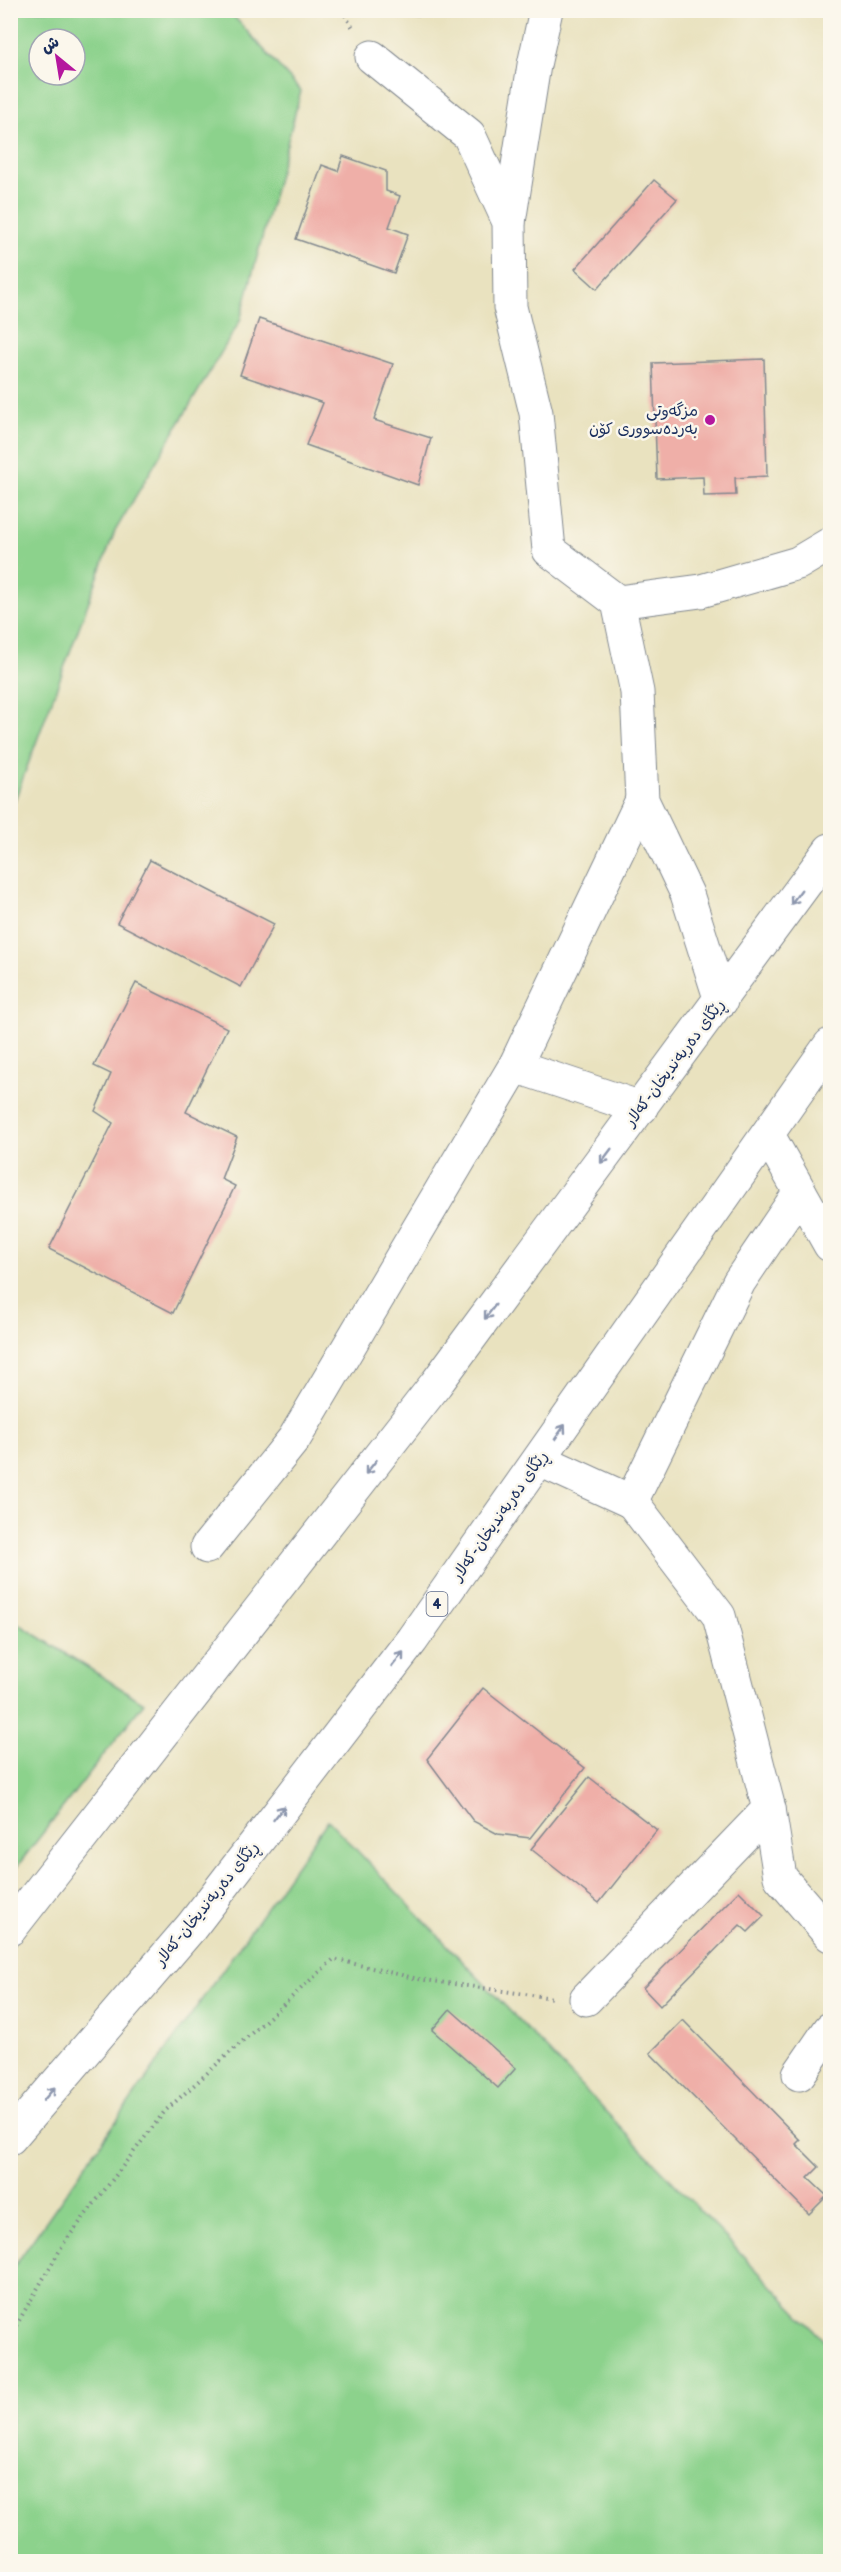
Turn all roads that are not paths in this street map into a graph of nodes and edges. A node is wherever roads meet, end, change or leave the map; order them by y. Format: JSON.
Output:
{"nodes":[{"id":1,"x":546,"y":10,"type":"edge"},
{"id":2,"x":372,"y":57,"type":"dead end"},
{"id":3,"x":509,"y":222,"type":"junction"},
{"id":4,"x":831,"y":544,"type":"edge"},
{"id":5,"x":618,"y":602,"type":"junction"},
{"id":6,"x":642,"y":800,"type":"junction"},
{"id":7,"x":831,"y":850,"type":"edge"},
{"id":8,"x":721,"y":1001,"type":"junction"},
{"id":9,"x":826,"y":1057,"type":"edge"},
{"id":10,"x":515,"y":1066,"type":"junction"},
{"id":11,"x":641,"y":1108,"type":"junction"},
{"id":12,"x":768,"y":1135,"type":"junction"},
{"id":13,"x":800,"y":1192,"type":"junction"},
{"id":14,"x":831,"y":1245,"type":"edge"},
{"id":15,"x":540,"y":1460,"type":"junction"},
{"id":16,"x":632,"y":1502,"type":"junction"},
{"id":17,"x":207,"y":1547,"type":"dead end"},
{"id":18,"x":769,"y":1809,"type":"junction"},
{"id":19,"x":10,"y":1929,"type":"edge"},
{"id":20,"x":831,"y":1935,"type":"edge"},
{"id":21,"x":586,"y":1999,"type":"road end"},
{"id":22,"x":831,"y":2030,"type":"edge"},
{"id":23,"x":799,"y":2074,"type":"dead end"},
{"id":24,"x":10,"y":2138,"type":"edge"}],
"edges":[{"from":1,"to":3,"type":"main road"},
{"from":2,"to":3,"type":"main road"},
{"from":3,"to":5,"type":"main road"},
{"from":4,"to":5,"type":"main road"},
{"from":5,"to":6,"type":"main road"},
{"from":6,"to":8,"type":"main road"},
{"from":6,"to":10,"type":"main road"},
{"from":7,"to":8,"type":"main road","name":"ڕێگای دەربەندیخان-کەلار","one_way":true},
{"from":8,"to":11,"type":"main road","name":"ڕێگای دەربەندیخان-کەلار"},
{"from":9,"to":12,"type":"main road","name":"ڕێگای دەربەندیخان-کەلار","number":"4"},
{"from":10,"to":11,"type":"main road"},
{"from":10,"to":17,"type":"main road"},
{"from":11,"to":19,"type":"main road","name":"ڕێگای دەربەندیخان-کەلار","one_way":true},
{"from":12,"to":13,"type":"main road"},
{"from":15,"to":12,"type":"main road","name":"ڕێگای دەربەندیخان-کەلار","number":"4","one_way":true},
{"from":13,"to":14,"type":"main road"},
{"from":13,"to":16,"type":"main road"},
{"from":15,"to":16,"type":"main road"},
{"from":24,"to":15,"type":"main road","name":"ڕێگای دەربەندیخان-کەلار","number":"4","one_way":true},
{"from":16,"to":18,"type":"main road"},
{"from":18,"to":20,"type":"main road"},
{"from":18,"to":21,"type":"main road"},
{"from":22,"to":23,"type":"main road"}]}
